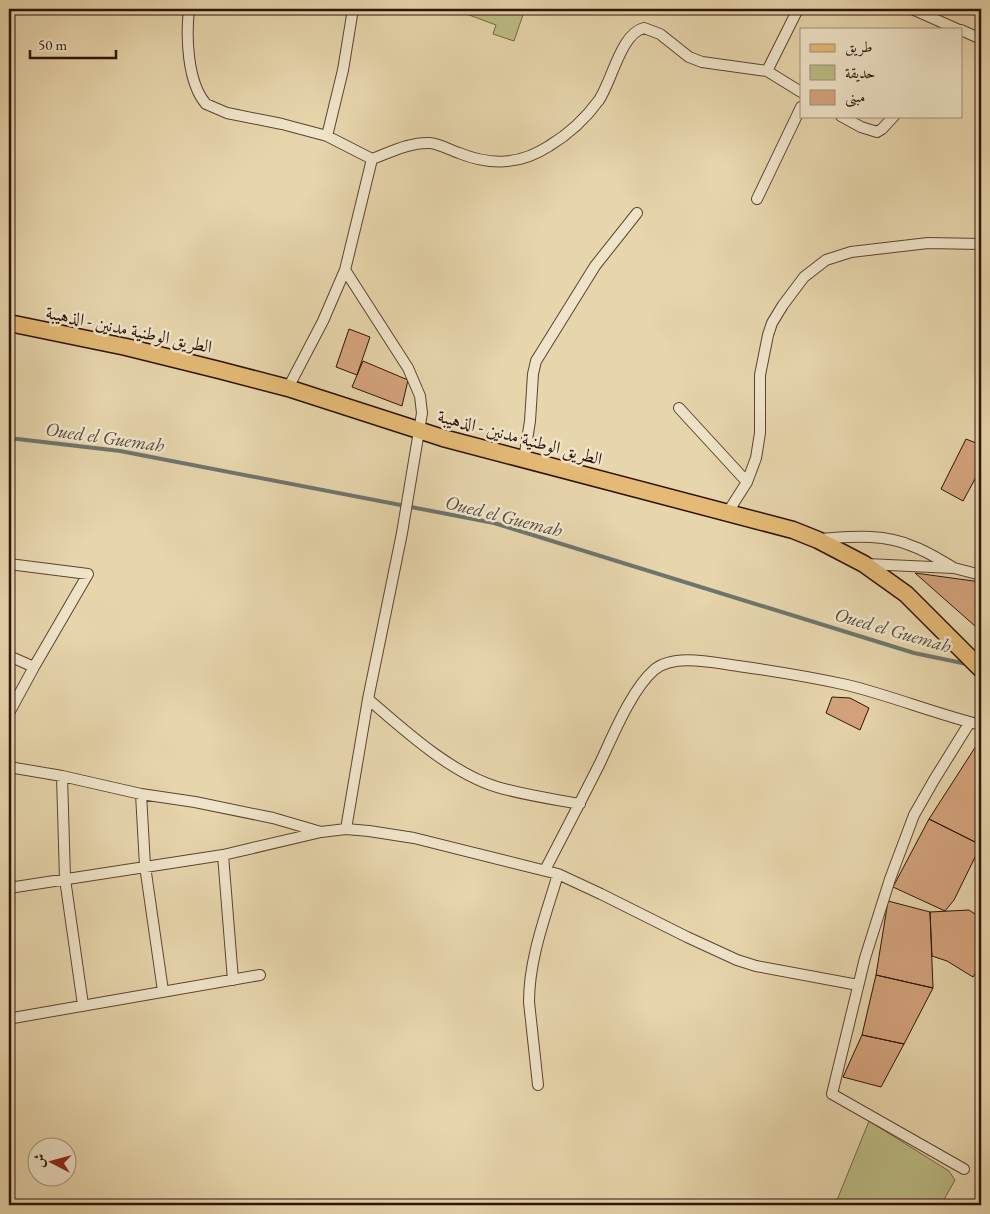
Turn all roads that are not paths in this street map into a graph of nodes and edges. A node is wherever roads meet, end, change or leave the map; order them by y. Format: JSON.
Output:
{"nodes":[{"id":1,"x":190,"y":9,"type":"edge"},
{"id":2,"x":353,"y":9,"type":"edge"},
{"id":3,"x":798,"y":9,"type":"edge"},
{"id":4,"x":912,"y":9,"type":"edge"},
{"id":5,"x":950,"y":27,"type":"edge"},
{"id":6,"x":962,"y":30,"type":"edge"},
{"id":7,"x":981,"y":39,"type":"edge"},
{"id":8,"x":767,"y":72,"type":"junction"},
{"id":9,"x":800,"y":91,"type":"edge"},
{"id":10,"x":800,"y":109,"type":"edge"},
{"id":11,"x":845,"y":118,"type":"edge"},
{"id":12,"x":892,"y":118,"type":"edge"},
{"id":13,"x":327,"y":136,"type":"junction"},
{"id":14,"x":372,"y":159,"type":"junction"},
{"id":15,"x":757,"y":199,"type":"dead end"},
{"id":16,"x":636,"y":213,"type":"dead end"},
{"id":17,"x":981,"y":244,"type":"edge"},
{"id":18,"x":345,"y":270,"type":"junction"},
{"id":19,"x":9,"y":323,"type":"edge"},
{"id":20,"x":288,"y":388,"type":"junction"},
{"id":21,"x":679,"y":408,"type":"dead end"},
{"id":22,"x":419,"y":431,"type":"junction"},
{"id":23,"x":524,"y":459,"type":"junction"},
{"id":24,"x":746,"y":482,"type":"junction"},
{"id":25,"x":728,"y":512,"type":"junction"},
{"id":26,"x":818,"y":540,"type":"junction"},
{"id":27,"x":864,"y":564,"type":"junction"},
{"id":28,"x":13,"y":565,"type":"edge"},
{"id":29,"x":954,"y":568,"type":"junction"},
{"id":30,"x":9,"y":574,"type":"edge"},
{"id":31,"x":981,"y":575,"type":"edge"},
{"id":32,"x":9,"y":656,"type":"edge"},
{"id":33,"x":34,"y":667,"type":"junction"},
{"id":34,"x":981,"y":668,"type":"edge"},
{"id":35,"x":368,"y":700,"type":"junction"},
{"id":36,"x":9,"y":713,"type":"edge"},
{"id":37,"x":970,"y":722,"type":"junction"},
{"id":38,"x":981,"y":725,"type":"edge"},
{"id":39,"x":9,"y":767,"type":"edge"},
{"id":40,"x":62,"y":776,"type":"junction"},
{"id":41,"x":141,"y":794,"type":"junction"},
{"id":42,"x":580,"y":804,"type":"junction"},
{"id":43,"x":346,"y":829,"type":"junction"},
{"id":44,"x":321,"y":832,"type":"junction"},
{"id":45,"x":223,"y":855,"type":"junction"},
{"id":46,"x":145,"y":866,"type":"junction"},
{"id":47,"x":545,"y":870,"type":"junction"},
{"id":48,"x":558,"y":874,"type":"junction"},
{"id":49,"x":65,"y":878,"type":"junction"},
{"id":50,"x":9,"y":888,"type":"edge"},
{"id":51,"x":260,"y":975,"type":"dead end"},
{"id":52,"x":233,"y":980,"type":"junction"},
{"id":53,"x":858,"y":985,"type":"junction"},
{"id":54,"x":163,"y":991,"type":"junction"},
{"id":55,"x":83,"y":1005,"type":"junction"},
{"id":56,"x":9,"y":1014,"type":"edge"},
{"id":57,"x":538,"y":1085,"type":"dead end"},
{"id":58,"x":964,"y":1169,"type":"dead end"}],
"edges":[{"from":1,"to":13,"type":"street"},
{"from":2,"to":13,"type":"street"},
{"from":3,"to":8,"type":"street"},
{"from":4,"to":5,"type":"street"},
{"from":6,"to":7,"type":"street"},
{"from":8,"to":9,"type":"street"},
{"from":8,"to":14,"type":"street"},
{"from":10,"to":15,"type":"street"},
{"from":11,"to":12,"type":"street"},
{"from":13,"to":14,"type":"street"},
{"from":14,"to":18,"type":"street"},
{"from":16,"to":23,"type":"street"},
{"from":17,"to":24,"type":"street"},
{"from":18,"to":20,"type":"street"},
{"from":18,"to":22,"type":"street"},
{"from":19,"to":20,"type":"main road","name":"الطريق الوطنية مدنين - الذهيبة"},
{"from":20,"to":22,"type":"main road","name":"الطريق الوطنية مدنين - الذهيبة"},
{"from":21,"to":24,"type":"street"},
{"from":22,"to":23,"type":"main road","name":"الطريق الوطنية مدنين - الذهيبة"},
{"from":22,"to":35,"type":"street"},
{"from":23,"to":25,"type":"main road","name":"الطريق الوطنية مدنين - الذهيبة"},
{"from":24,"to":25,"type":"street"},
{"from":25,"to":26,"type":"main road","name":"الطريق الوطنية مدنين - الذهيبة"},
{"from":26,"to":27,"type":"main road","name":"الطريق الوطنية مدنين - الذهيبة"},
{"from":26,"to":29,"type":"street"},
{"from":27,"to":29,"type":"street"},
{"from":27,"to":34,"type":"main road","name":"الطريق الوطنية مدنين - الذهيبة"},
{"from":28,"to":30,"type":"street"},
{"from":28,"to":33,"type":"street"},
{"from":29,"to":31,"type":"street"},
{"from":32,"to":33,"type":"street"},
{"from":33,"to":36,"type":"street"},
{"from":35,"to":42,"type":"street"},
{"from":35,"to":43,"type":"street"},
{"from":37,"to":38,"type":"street"},
{"from":37,"to":42,"type":"street"},
{"from":37,"to":53,"type":"street"},
{"from":39,"to":40,"type":"street"},
{"from":40,"to":41,"type":"street"},
{"from":40,"to":49,"type":"street"},
{"from":41,"to":44,"type":"street"},
{"from":41,"to":46,"type":"street"},
{"from":42,"to":47,"type":"street"},
{"from":43,"to":44,"type":"street"},
{"from":43,"to":47,"type":"street"},
{"from":44,"to":45,"type":"street"},
{"from":45,"to":46,"type":"street"},
{"from":45,"to":52,"type":"street"},
{"from":46,"to":49,"type":"street"},
{"from":46,"to":54,"type":"street"},
{"from":47,"to":48,"type":"street"},
{"from":48,"to":53,"type":"street"},
{"from":48,"to":57,"type":"street"},
{"from":49,"to":50,"type":"street"},
{"from":49,"to":55,"type":"street"},
{"from":51,"to":52,"type":"street"},
{"from":52,"to":54,"type":"street"},
{"from":53,"to":58,"type":"street"},
{"from":54,"to":55,"type":"street"},
{"from":55,"to":56,"type":"street"}]}
